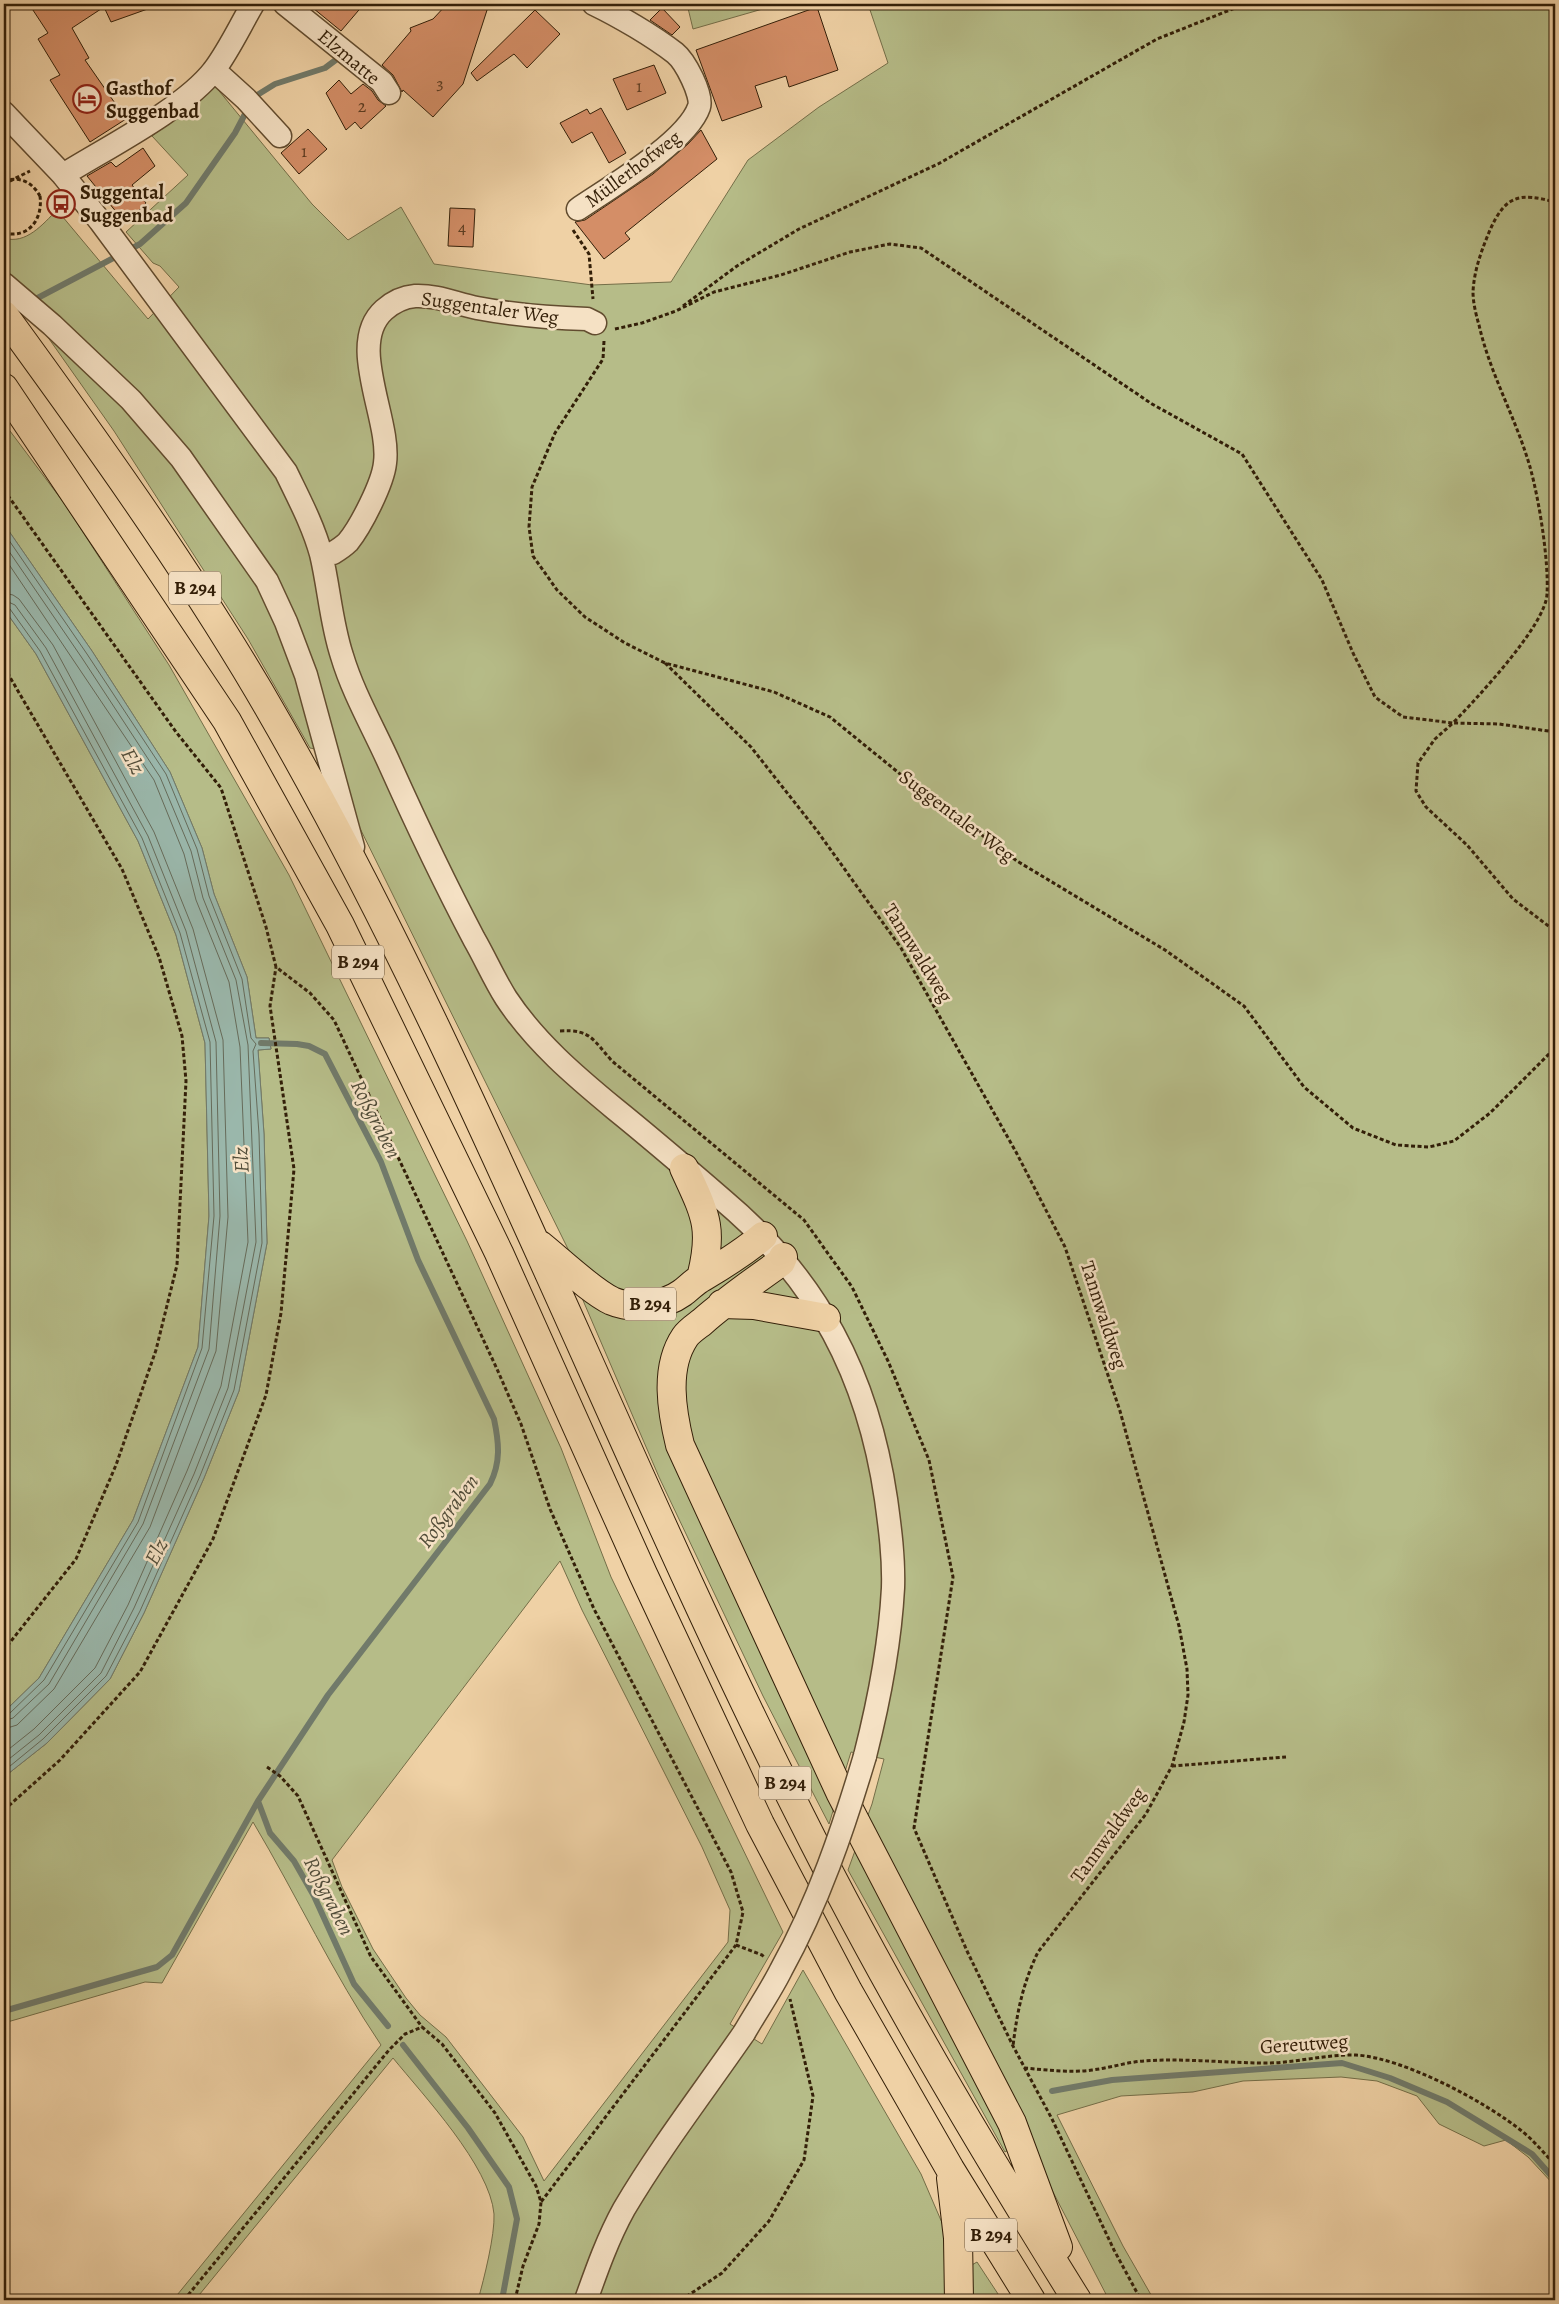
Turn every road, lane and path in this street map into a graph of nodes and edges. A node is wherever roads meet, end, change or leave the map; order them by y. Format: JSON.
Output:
{"nodes":[{"id":1,"x":253,"y":4,"type":"edge"},
{"id":2,"x":285,"y":4,"type":"edge"},
{"id":3,"x":594,"y":4,"type":"edge"},
{"id":4,"x":1239,"y":4,"type":"edge"},
{"id":5,"x":214,"y":70,"type":"junction"},
{"id":6,"x":389,"y":93,"type":"dead end"},
{"id":7,"x":4,"y":113,"type":"edge"},
{"id":8,"x":280,"y":136,"type":"dead end"},
{"id":9,"x":57,"y":168,"type":"junction"},
{"id":10,"x":4,"y":182,"type":"edge"},
{"id":11,"x":1555,"y":202,"type":"edge"},
{"id":12,"x":578,"y":209,"type":"joint"},
{"id":13,"x":4,"y":233,"type":"edge"},
{"id":14,"x":4,"y":284,"type":"edge"},
{"id":15,"x":676,"y":311,"type":"junction"},
{"id":16,"x":4,"y":315,"type":"edge"},
{"id":17,"x":605,"y":328,"type":"junction"},
{"id":18,"x":4,"y":388,"type":"edge"},
{"id":19,"x":4,"y":490,"type":"edge"},
{"id":20,"x":333,"y":553,"type":"dead end"},
{"id":21,"x":665,"y":663,"type":"junction"},
{"id":22,"x":4,"y":667,"type":"edge"},
{"id":23,"x":1453,"y":723,"type":"junction"},
{"id":24,"x":1555,"y":732,"type":"edge"},
{"id":25,"x":361,"y":877,"type":"junction"},
{"id":26,"x":1555,"y":931,"type":"edge"},
{"id":27,"x":276,"y":967,"type":"junction"},
{"id":28,"x":558,"y":1031,"type":"dead end"},
{"id":29,"x":1555,"y":1048,"type":"edge"},
{"id":30,"x":684,"y":1168,"type":"junction"},
{"id":31,"x":763,"y":1236,"type":"junction"},
{"id":32,"x":537,"y":1243,"type":"junction"},
{"id":33,"x":783,"y":1257,"type":"junction"},
{"id":34,"x":701,"y":1278,"type":"junction"},
{"id":35,"x":722,"y":1304,"type":"junction"},
{"id":36,"x":826,"y":1318,"type":"junction"},
{"id":37,"x":4,"y":1650,"type":"edge"},
{"id":38,"x":1286,"y":1757,"type":"dead end"},
{"id":39,"x":1172,"y":1766,"type":"junction"},
{"id":40,"x":267,"y":1767,"type":"dead end"},
{"id":41,"x":4,"y":1810,"type":"edge"},
{"id":42,"x":736,"y":1945,"type":"junction"},
{"id":43,"x":767,"y":1963,"type":"dead end"},
{"id":44,"x":787,"y":1995,"type":"dead end"},
{"id":45,"x":422,"y":2027,"type":"junction"},
{"id":46,"x":1013,"y":2046,"type":"junction"},
{"id":47,"x":1024,"y":2068,"type":"junction"},
{"id":48,"x":1555,"y":2165,"type":"edge"},
{"id":49,"x":950,"y":2170,"type":"junction"},
{"id":50,"x":541,"y":2202,"type":"junction"},
{"id":51,"x":184,"y":2300,"type":"edge"},
{"id":52,"x":516,"y":2300,"type":"edge"},
{"id":53,"x":586,"y":2300,"type":"edge"},
{"id":54,"x":681,"y":2300,"type":"edge"},
{"id":55,"x":958,"y":2300,"type":"edge"},
{"id":56,"x":1031,"y":2300,"type":"edge"},
{"id":57,"x":1077,"y":2300,"type":"edge"},
{"id":58,"x":1141,"y":2300,"type":"edge"}],
"edges":[{"from":1,"to":5,"type":"street"},
{"from":2,"to":6,"type":"street","name":"Elzmatte"},
{"from":3,"to":12,"type":"street","name":"Müllerhofweg"},
{"from":4,"to":15,"type":"path"},
{"from":5,"to":8,"type":"street"},
{"from":5,"to":9,"type":"street"},
{"from":7,"to":9,"type":"street"},
{"from":9,"to":10,"type":"path"},
{"from":9,"to":30,"type":"street"},
{"from":10,"to":13,"type":"path","bridge":true},
{"from":11,"to":23,"type":"path"},
{"from":12,"to":17,"type":"path"},
{"from":14,"to":25,"type":"street"},
{"from":15,"to":17,"type":"path"},
{"from":15,"to":23,"type":"path"},
{"from":16,"to":25,"type":"highway","number":"B 294"},
{"from":17,"to":20,"type":"street","name":"Suggentaler Weg"},
{"from":17,"to":21,"type":"path","name":"Suggentaler Weg"},
{"from":18,"to":49,"type":"highway","number":"B 294"},
{"from":19,"to":27,"type":"path"},
{"from":21,"to":29,"type":"path","name":"Suggentaler Weg"},
{"from":21,"to":39,"type":"path","name":"Tannwaldweg"},
{"from":22,"to":37,"type":"path"},
{"from":23,"to":24,"type":"path"},
{"from":23,"to":26,"type":"path"},
{"from":25,"to":32,"type":"highway","number":"B 294"},
{"from":27,"to":41,"type":"path"},
{"from":27,"to":42,"type":"path"},
{"from":28,"to":46,"type":"path"},
{"from":30,"to":31,"type":"street"},
{"from":30,"to":34,"type":"highway","number":"B 294"},
{"from":31,"to":33,"type":"street"},
{"from":31,"to":34,"type":"highway","number":"B 294"},
{"from":32,"to":34,"type":"highway","number":"B 294"},
{"from":32,"to":57,"type":"highway","number":"B 294"},
{"from":33,"to":35,"type":"highway"},
{"from":33,"to":36,"type":"street"},
{"from":35,"to":36,"type":"highway"},
{"from":35,"to":57,"type":"highway"},
{"from":36,"to":53,"type":"street","bridge":true},
{"from":38,"to":39,"type":"path"},
{"from":39,"to":46,"type":"path","name":"Tannwaldweg"},
{"from":40,"to":45,"type":"path"},
{"from":42,"to":43,"type":"path"},
{"from":42,"to":50,"type":"path"},
{"from":44,"to":54,"type":"path"},
{"from":45,"to":50,"type":"path"},
{"from":45,"to":51,"type":"path"},
{"from":46,"to":47,"type":"path"},
{"from":47,"to":48,"type":"path","name":"Gereutweg"},
{"from":47,"to":58,"type":"path"},
{"from":49,"to":55,"type":"highway"},
{"from":49,"to":56,"type":"highway","number":"B 294"},
{"from":50,"to":52,"type":"path"}]}
